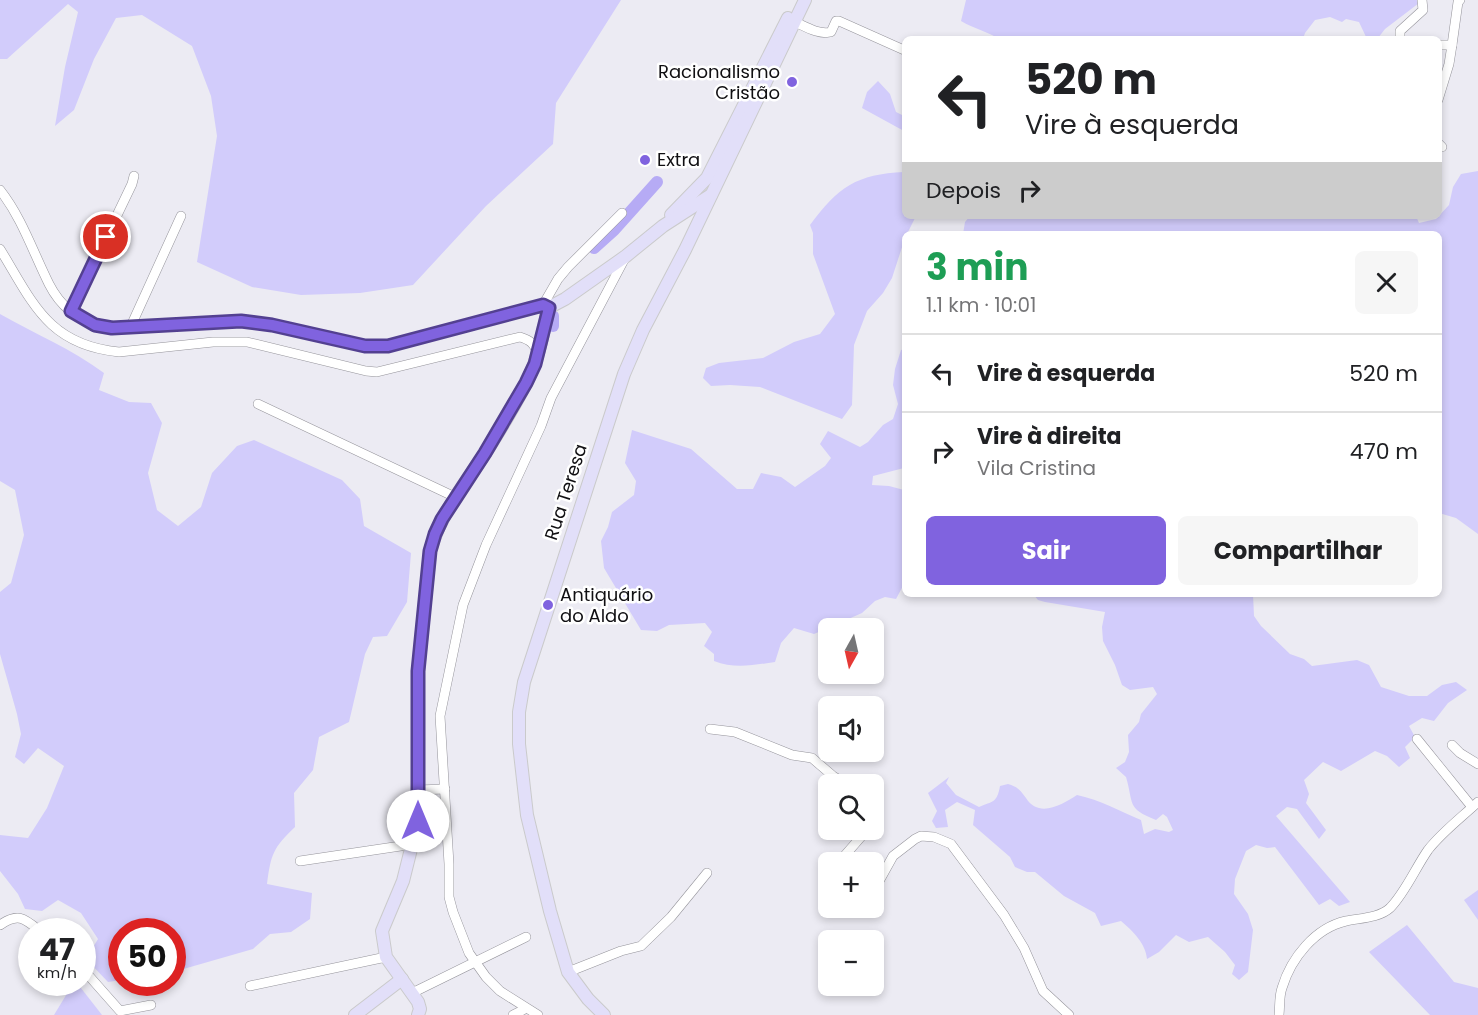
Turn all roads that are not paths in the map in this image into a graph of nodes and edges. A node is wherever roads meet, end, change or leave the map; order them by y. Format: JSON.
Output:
{"nodes":[{"id":1,"x":796,"y":0,"type":"edge"},
{"id":2,"x":805,"y":0,"type":"edge"},
{"id":3,"x":1422,"y":0,"type":"edge"},
{"id":4,"x":1460,"y":0,"type":"edge"},
{"id":5,"x":795,"y":22,"type":"junction"},
{"id":6,"x":1400,"y":36,"type":"edge"},
{"id":7,"x":1442,"y":45,"type":"edge"},
{"id":8,"x":1452,"y":45,"type":"junction"},
{"id":9,"x":902,"y":49,"type":"edge"},
{"id":10,"x":1442,"y":84,"type":"edge"},
{"id":11,"x":134,"y":176,"type":"dead end"},
{"id":12,"x":712,"y":180,"type":"junction"},
{"id":13,"x":0,"y":190,"type":"edge"},
{"id":14,"x":712,"y":194,"type":"junction"},
{"id":15,"x":622,"y":213,"type":"dead end"},
{"id":16,"x":181,"y":216,"type":"dead end"},
{"id":17,"x":663,"y":226,"type":"junction"},
{"id":18,"x":0,"y":249,"type":"edge"},
{"id":19,"x":626,"y":256,"type":"junction"},
{"id":20,"x":546,"y":306,"type":"junction"},
{"id":21,"x":71,"y":311,"type":"junction"},
{"id":22,"x":233,"y":321,"type":"junction"},
{"id":23,"x":130,"y":328,"type":"junction"},
{"id":24,"x":543,"y":332,"type":"junction"},
{"id":25,"x":520,"y":337,"type":"junction"},
{"id":26,"x":235,"y":342,"type":"junction"},
{"id":27,"x":538,"y":354,"type":"junction"},
{"id":28,"x":258,"y":404,"type":"dead end"},
{"id":29,"x":455,"y":497,"type":"junction"},
{"id":30,"x":710,"y":729,"type":"dead end"},
{"id":31,"x":1417,"y":739,"type":"dead end"},
{"id":32,"x":1452,"y":745,"type":"dead end"},
{"id":33,"x":1478,"y":764,"type":"edge"},
{"id":34,"x":831,"y":774,"type":"edge"},
{"id":35,"x":445,"y":789,"type":"junction"},
{"id":36,"x":418,"y":790,"type":"junction"},
{"id":37,"x":1475,"y":804,"type":"edge"},
{"id":38,"x":858,"y":840,"type":"edge"},
{"id":39,"x":414,"y":844,"type":"junction"},
{"id":40,"x":848,"y":852,"type":"edge"},
{"id":41,"x":300,"y":861,"type":"dead end"},
{"id":42,"x":884,"y":872,"type":"edge"},
{"id":43,"x":707,"y":873,"type":"dead end"},
{"id":44,"x":18,"y":918,"type":"edge"},
{"id":45,"x":0,"y":925,"type":"edge"},
{"id":46,"x":526,"y":937,"type":"dead end"},
{"id":47,"x":386,"y":957,"type":"junction"},
{"id":48,"x":475,"y":962,"type":"junction"},
{"id":49,"x":568,"y":972,"type":"junction"},
{"id":50,"x":402,"y":979,"type":"junction"},
{"id":51,"x":96,"y":984,"type":"edge"},
{"id":52,"x":250,"y":986,"type":"dead end"},
{"id":53,"x":416,"y":991,"type":"junction"},
{"id":54,"x":151,"y":1005,"type":"dead end"},
{"id":55,"x":523,"y":1010,"type":"dead end"},
{"id":56,"x":355,"y":1015,"type":"edge"},
{"id":57,"x":418,"y":1015,"type":"edge"},
{"id":58,"x":513,"y":1015,"type":"edge"},
{"id":59,"x":538,"y":1015,"type":"edge"},
{"id":60,"x":604,"y":1015,"type":"edge"},
{"id":61,"x":1069,"y":1015,"type":"edge"},
{"id":62,"x":1279,"y":1015,"type":"edge"}],
"edges":[{"from":1,"to":12,"type":"main road","name":"Rua Teresa"},
{"from":2,"to":5,"type":"main road","name":"Rua Teresa"},
{"from":3,"to":6,"type":"street"},
{"from":4,"to":8,"type":"street"},
{"from":5,"to":9,"type":"street"},
{"from":5,"to":12,"type":"main road","name":"Rua Teresa"},
{"from":7,"to":8,"type":"street"},
{"from":8,"to":10,"type":"street"},
{"from":11,"to":21,"type":"street"},
{"from":12,"to":14,"type":"main road","name":"Rua Teresa"},
{"from":12,"to":17,"type":"main road"},
{"from":13,"to":21,"type":"street"},
{"from":14,"to":17,"type":"main road"},
{"from":14,"to":49,"type":"main road","name":"Rua Teresa"},
{"from":15,"to":20,"type":"street"},
{"from":16,"to":23,"type":"street"},
{"from":17,"to":19,"type":"main road"},
{"from":18,"to":26,"type":"street"},
{"from":19,"to":20,"type":"main road"},
{"from":19,"to":35,"type":"street"},
{"from":20,"to":22,"type":"street"},
{"from":20,"to":24,"type":"main road"},
{"from":21,"to":23,"type":"street"},
{"from":22,"to":23,"type":"street"},
{"from":22,"to":26,"type":"street"},
{"from":24,"to":25,"type":"street"},
{"from":24,"to":27,"type":"main road"},
{"from":25,"to":26,"type":"street"},
{"from":25,"to":27,"type":"street"},
{"from":27,"to":29,"type":"main road"},
{"from":28,"to":29,"type":"street"},
{"from":29,"to":36,"type":"main road"},
{"from":30,"to":34,"type":"street"},
{"from":31,"to":37,"type":"street"},
{"from":32,"to":33,"type":"street"},
{"from":35,"to":36,"type":"street"},
{"from":35,"to":48,"type":"street"},
{"from":36,"to":39,"type":"main road"},
{"from":37,"to":62,"type":"street"},
{"from":38,"to":40,"type":"street"},
{"from":39,"to":41,"type":"street"},
{"from":39,"to":47,"type":"main road"},
{"from":42,"to":61,"type":"street"},
{"from":43,"to":49,"type":"street"},
{"from":44,"to":45,"type":"street"},
{"from":46,"to":48,"type":"street"},
{"from":47,"to":50,"type":"main road"},
{"from":47,"to":52,"type":"street"},
{"from":48,"to":53,"type":"street"},
{"from":48,"to":59,"type":"street"},
{"from":49,"to":60,"type":"main road","name":"Rua Teresa"},
{"from":50,"to":53,"type":"main road"},
{"from":50,"to":56,"type":"main road"},
{"from":51,"to":54,"type":"street"},
{"from":53,"to":57,"type":"main road"},
{"from":55,"to":58,"type":"street"}]}
